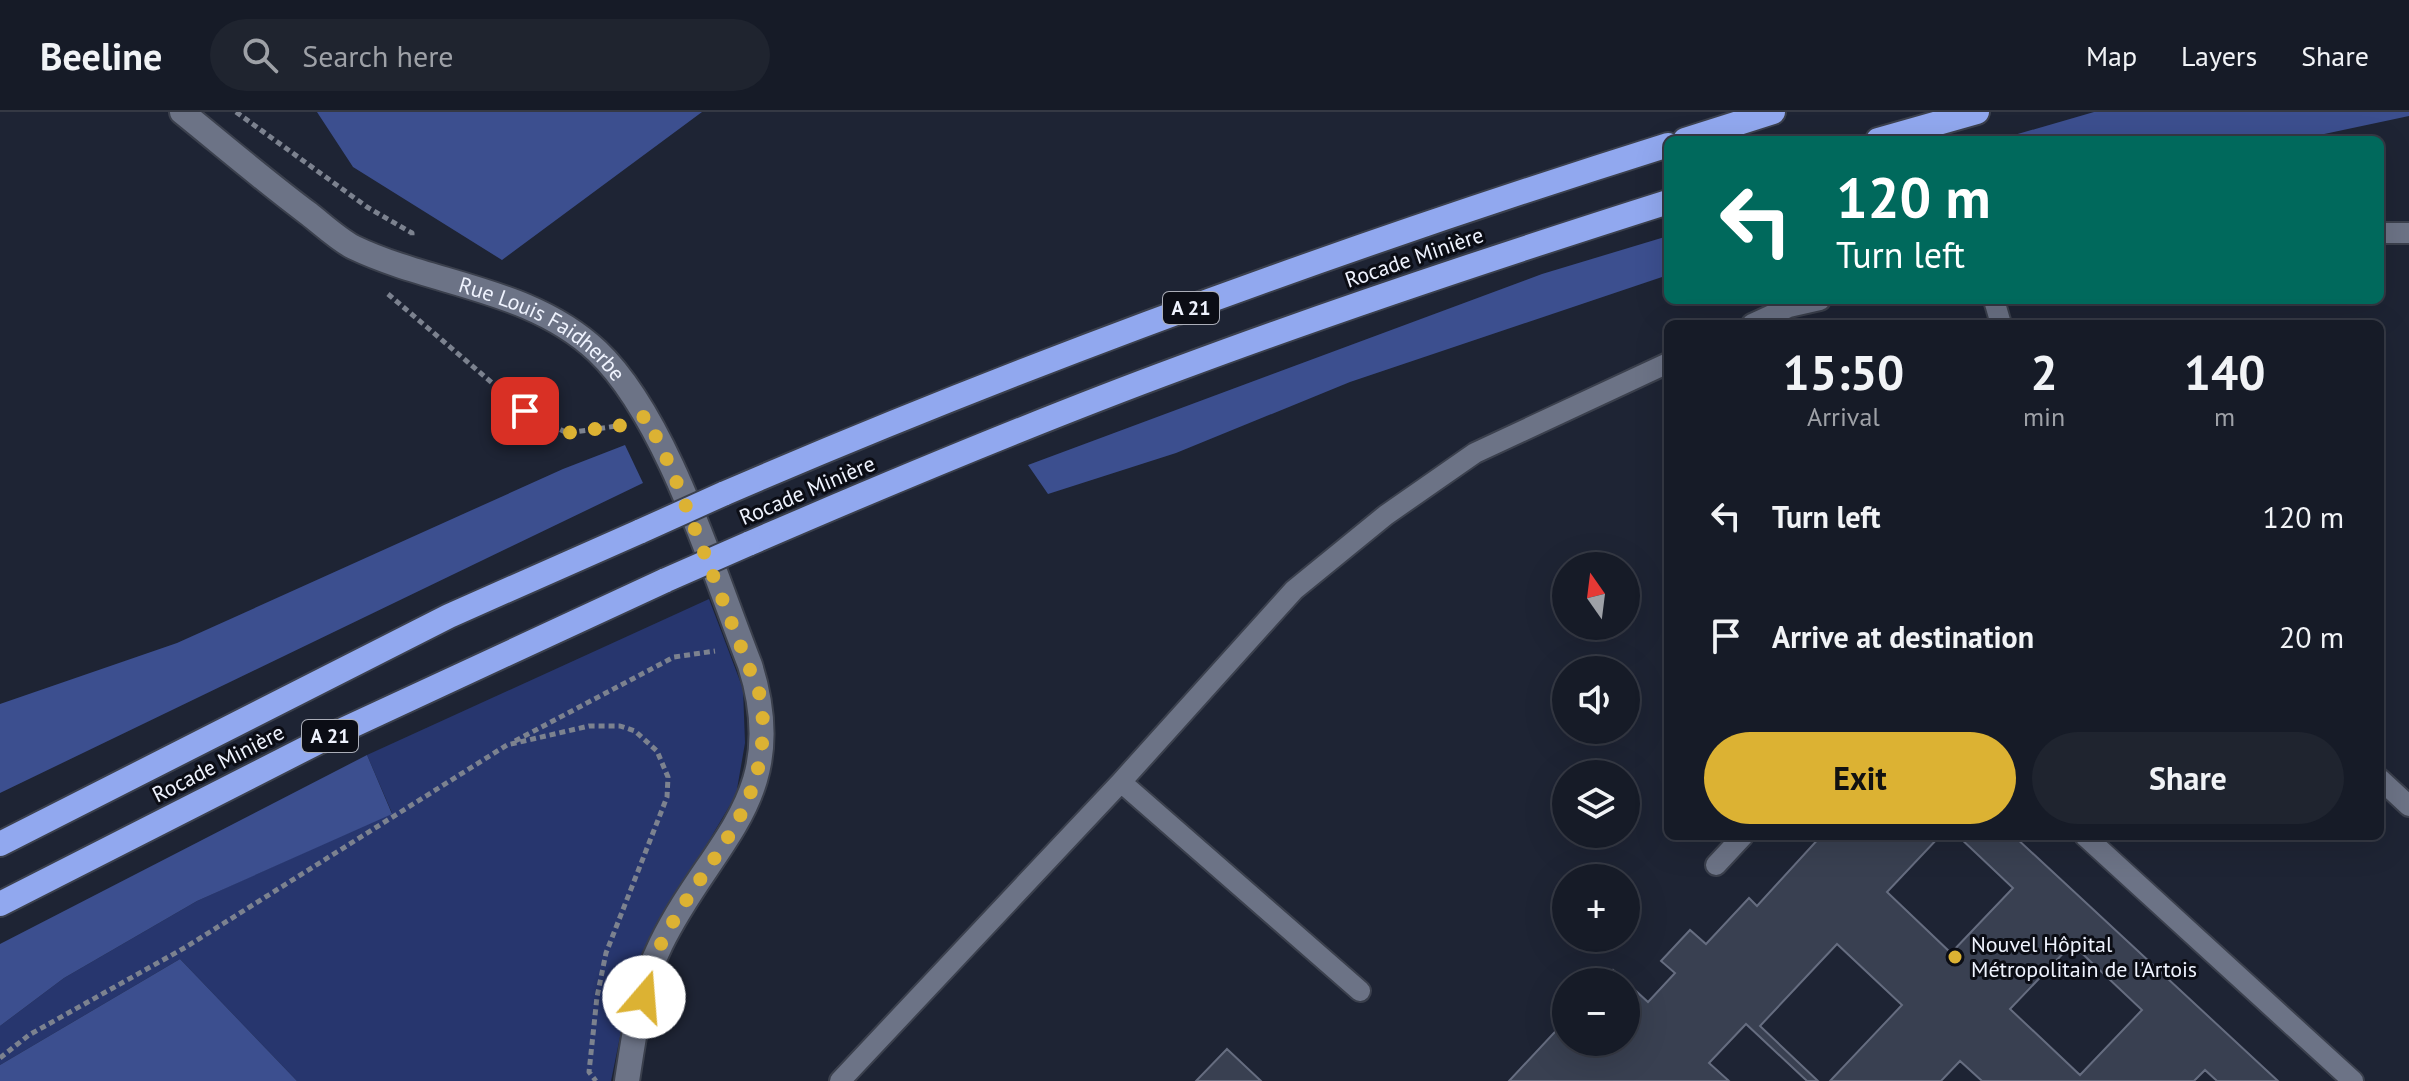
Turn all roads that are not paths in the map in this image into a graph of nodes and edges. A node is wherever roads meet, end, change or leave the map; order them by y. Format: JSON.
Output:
{"nodes":[{"id":1,"x":182,"y":112,"type":"edge"},
{"id":2,"x":1773,"y":112,"type":"edge"},
{"id":3,"x":1977,"y":112,"type":"edge"},
{"id":4,"x":1698,"y":136,"type":"edge"},
{"id":5,"x":1892,"y":136,"type":"edge"},
{"id":6,"x":1664,"y":146,"type":"edge"},
{"id":7,"x":1664,"y":203,"type":"edge"},
{"id":8,"x":2384,"y":233,"type":"edge"},
{"id":9,"x":2409,"y":233,"type":"edge"},
{"id":10,"x":1802,"y":304,"type":"edge"},
{"id":11,"x":1761,"y":320,"type":"edge"},
{"id":12,"x":1664,"y":365,"type":"edge"},
{"id":13,"x":1121,"y":782,"type":"junction"},
{"id":14,"x":2384,"y":783,"type":"edge"},
{"id":15,"x":2409,"y":806,"type":"edge"},
{"id":16,"x":1739,"y":840,"type":"edge"},
{"id":17,"x":2089,"y":840,"type":"edge"},
{"id":18,"x":0,"y":844,"type":"edge"},
{"id":19,"x":1716,"y":865,"type":"dead end"},
{"id":20,"x":0,"y":904,"type":"edge"},
{"id":21,"x":1360,"y":991,"type":"dead end"},
{"id":22,"x":627,"y":1081,"type":"edge"},
{"id":23,"x":840,"y":1081,"type":"edge"},
{"id":24,"x":2353,"y":1081,"type":"edge"}],
"edges":[{"from":1,"to":22,"type":"street","name":"Rue Louis Faidherbe"},
{"from":2,"to":4,"type":"highway"},
{"from":3,"to":5,"type":"highway"},
{"from":6,"to":18,"type":"highway","name":"Rocade Minière","number":"A 21","bridge":true},
{"from":7,"to":20,"type":"highway","name":"Rocade Minière","number":"A 21","bridge":true},
{"from":8,"to":9,"type":"lane"},
{"from":10,"to":11,"type":"lane"},
{"from":12,"to":13,"type":"lane"},
{"from":13,"to":21,"type":"lane"},
{"from":13,"to":23,"type":"lane"},
{"from":14,"to":15,"type":"lane"},
{"from":16,"to":19,"type":"lane"},
{"from":17,"to":24,"type":"lane"}]}
